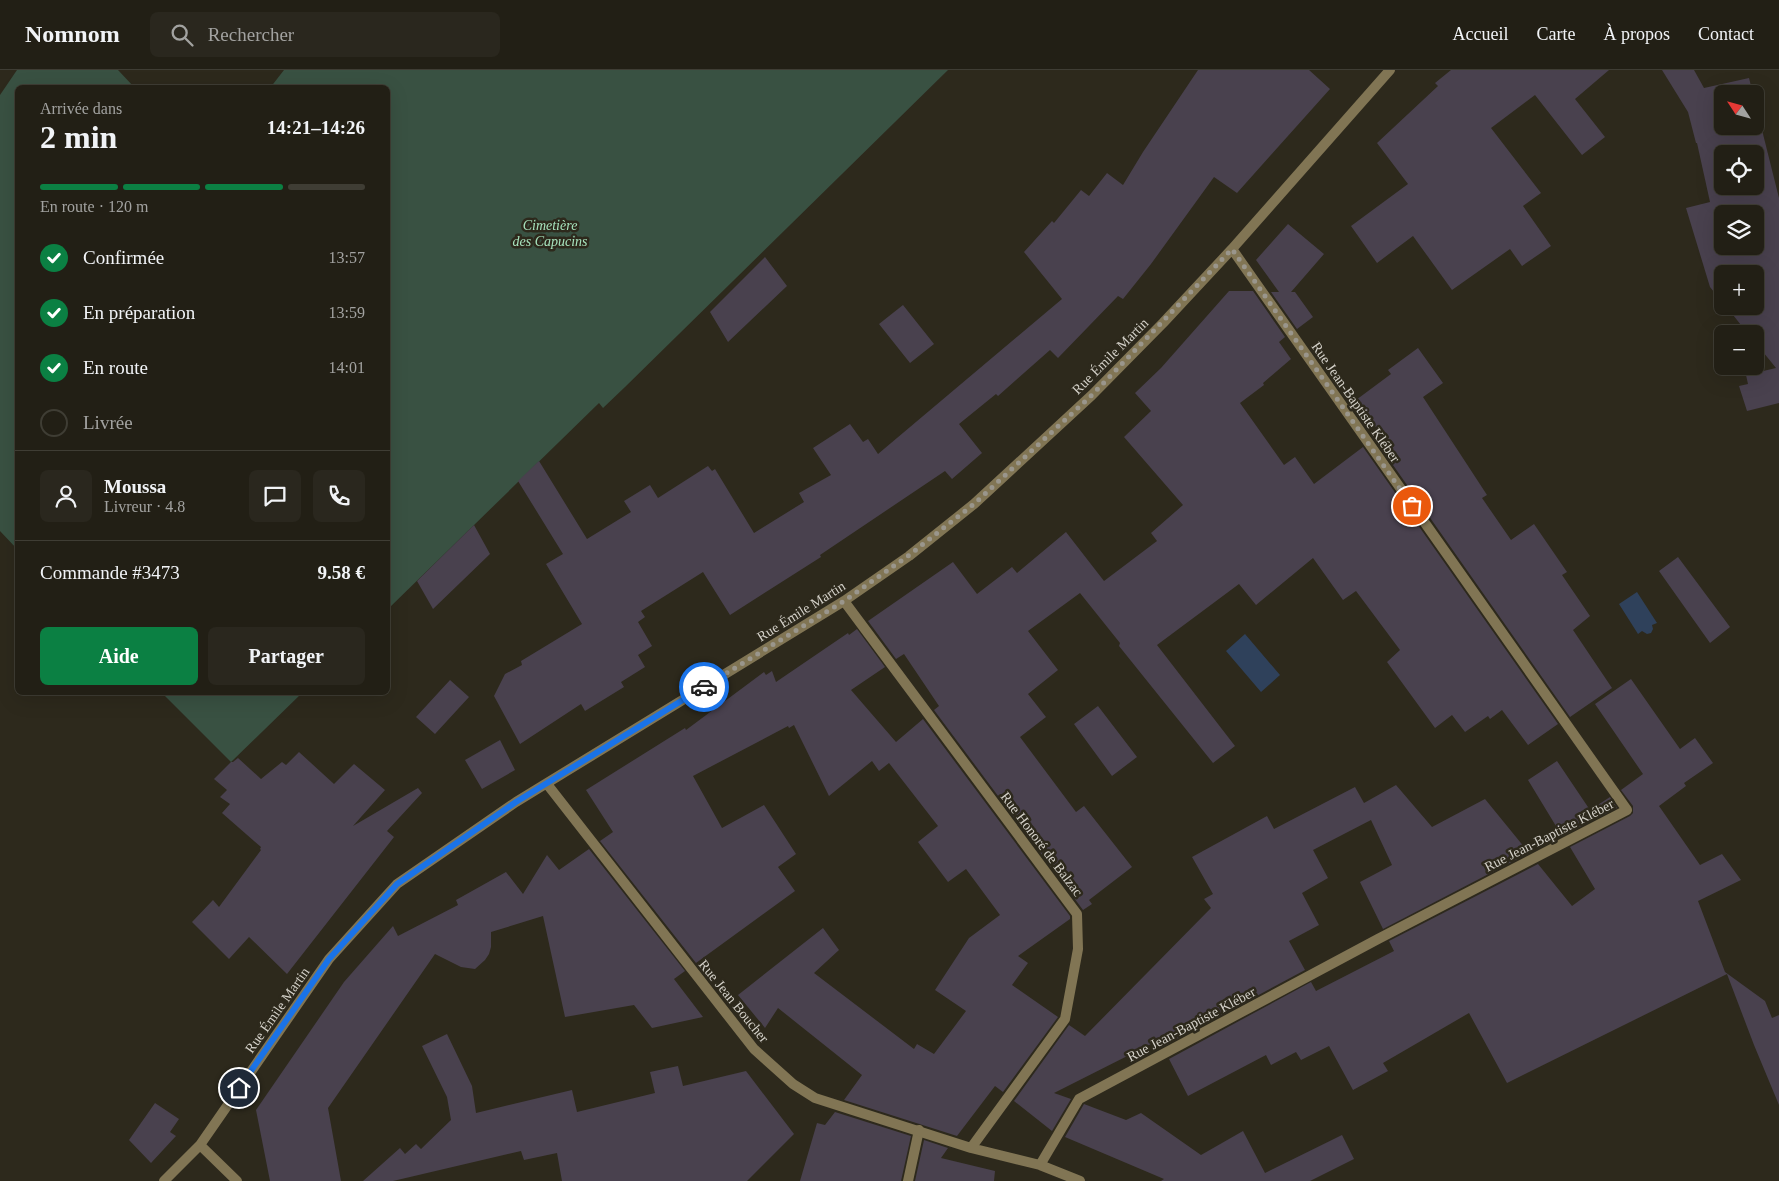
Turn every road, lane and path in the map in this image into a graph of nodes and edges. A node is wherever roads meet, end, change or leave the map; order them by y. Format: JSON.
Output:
{"nodes":[{"id":1,"x":1390,"y":70,"type":"edge"},
{"id":2,"x":1232,"y":249,"type":"junction"},
{"id":3,"x":844,"y":601,"type":"junction"},
{"id":4,"x":547,"y":784,"type":"junction"},
{"id":5,"x":919,"y":1130,"type":"junction"},
{"id":6,"x":200,"y":1145,"type":"junction"},
{"id":7,"x":972,"y":1148,"type":"junction"},
{"id":8,"x":1040,"y":1165,"type":"junction"},
{"id":9,"x":164,"y":1181,"type":"edge"},
{"id":10,"x":237,"y":1181,"type":"edge"},
{"id":11,"x":908,"y":1181,"type":"edge"},
{"id":12,"x":1080,"y":1181,"type":"edge"}],
"edges":[{"from":1,"to":2,"type":"street","name":"Rue Émile Martin"},
{"from":2,"to":3,"type":"street","name":"Rue Émile Martin"},
{"from":2,"to":8,"type":"street","name":"Rue Jean-Baptiste Kléber"},
{"from":3,"to":4,"type":"street","name":"Rue Émile Martin"},
{"from":3,"to":7,"type":"street","name":"Rue Honoré de Balzac"},
{"from":4,"to":5,"type":"street","name":"Rue Jean Boucher"},
{"from":4,"to":6,"type":"street","name":"Rue Émile Martin"},
{"from":5,"to":7,"type":"street","name":"Rue Jean Boucher"},
{"from":5,"to":11,"type":"street"},
{"from":6,"to":9,"type":"street","name":"Rue Émile Martin"},
{"from":6,"to":10,"type":"street"},
{"from":7,"to":8,"type":"street","name":"Rue Jean Boucher"},
{"from":8,"to":12,"type":"street","name":"Rue Jean Boucher"}]}
